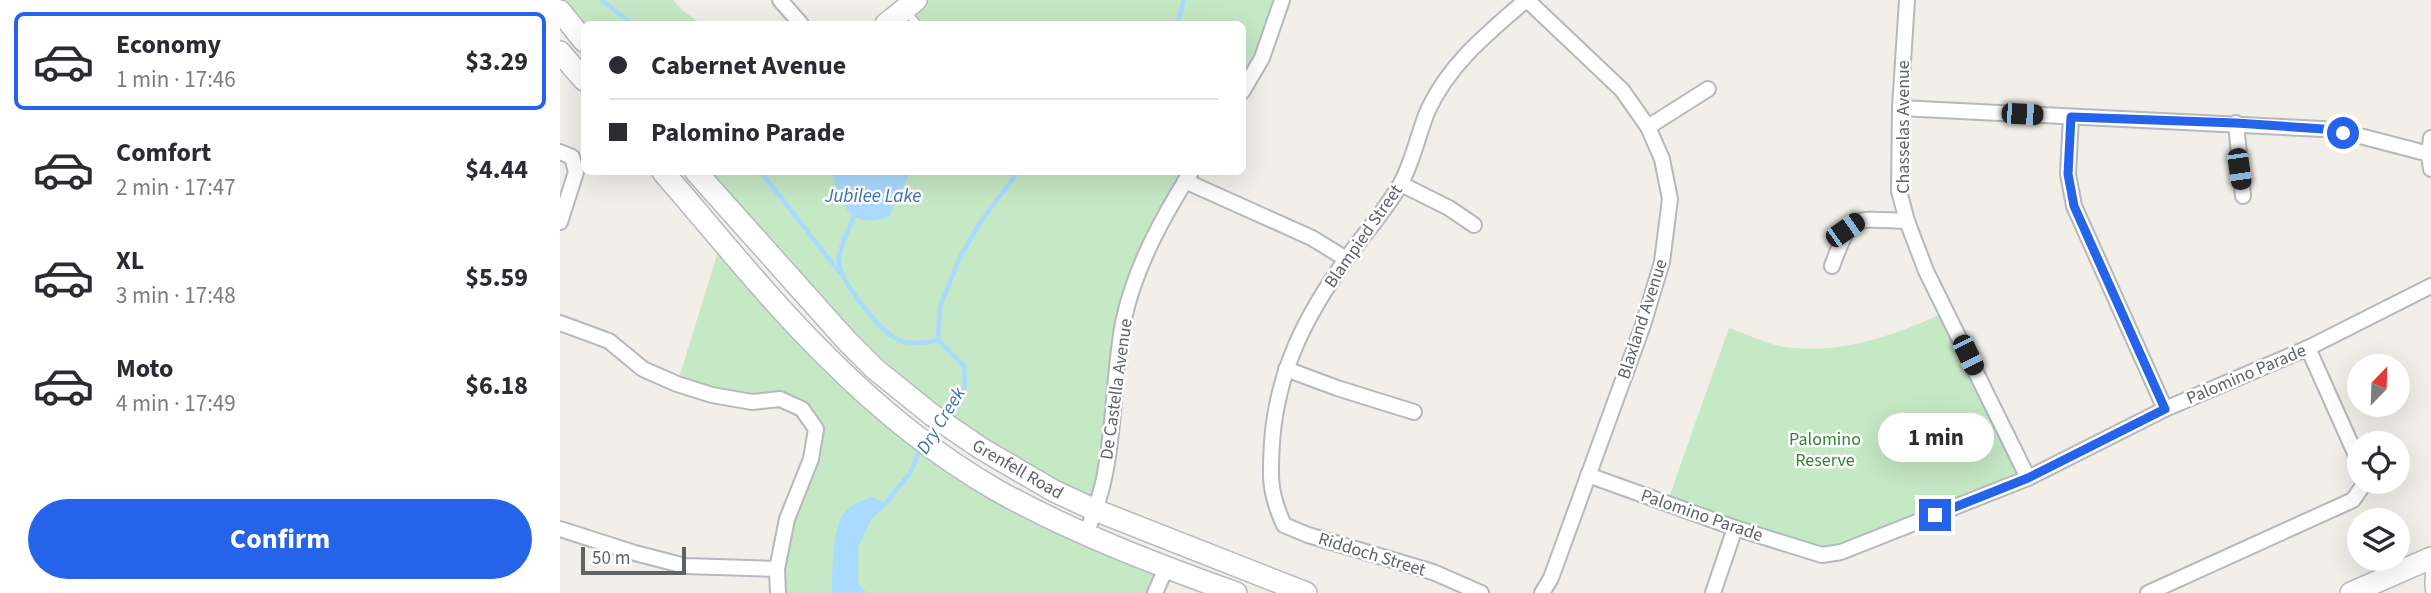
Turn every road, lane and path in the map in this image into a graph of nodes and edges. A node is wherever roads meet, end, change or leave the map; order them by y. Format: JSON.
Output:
{"nodes":[{"id":1,"x":780,"y":0,"type":"edge"},
{"id":2,"x":1282,"y":0,"type":"edge"},
{"id":3,"x":1527,"y":0,"type":"edge"},
{"id":4,"x":1907,"y":0,"type":"edge"},
{"id":5,"x":560,"y":11,"type":"edge"},
{"id":6,"x":912,"y":11,"type":"edge"},
{"id":7,"x":798,"y":21,"type":"edge"},
{"id":8,"x":892,"y":21,"type":"edge"},
{"id":9,"x":581,"y":37,"type":"edge"},
{"id":10,"x":560,"y":51,"type":"edge"},
{"id":11,"x":581,"y":76,"type":"edge"},
{"id":12,"x":1246,"y":85,"type":"edge"},
{"id":13,"x":1708,"y":89,"type":"dead end"},
{"id":14,"x":1900,"y":108,"type":"junction"},
{"id":15,"x":2071,"y":117,"type":"junction"},
{"id":16,"x":2236,"y":123,"type":"junction"},
{"id":17,"x":1648,"y":127,"type":"junction"},
{"id":18,"x":2431,"y":138,"type":"edge"},
{"id":19,"x":560,"y":152,"type":"edge"},
{"id":20,"x":2429,"y":154,"type":"junction"},
{"id":21,"x":2431,"y":169,"type":"edge"},
{"id":22,"x":666,"y":175,"type":"edge"},
{"id":23,"x":703,"y":175,"type":"edge"},
{"id":24,"x":705,"y":175,"type":"edge"},
{"id":25,"x":1188,"y":176,"type":"edge"},
{"id":26,"x":1401,"y":184,"type":"junction"},
{"id":27,"x":681,"y":192,"type":"junction"},
{"id":28,"x":2243,"y":196,"type":"dead end"},
{"id":29,"x":1907,"y":221,"type":"junction"},
{"id":30,"x":560,"y":222,"type":"edge"},
{"id":31,"x":1474,"y":225,"type":"dead end"},
{"id":32,"x":1346,"y":259,"type":"junction"},
{"id":33,"x":1832,"y":265,"type":"dead end"},
{"id":34,"x":2431,"y":286,"type":"edge"},
{"id":35,"x":560,"y":323,"type":"edge"},
{"id":36,"x":2308,"y":348,"type":"junction"},
{"id":37,"x":1286,"y":369,"type":"junction"},
{"id":38,"x":2165,"y":409,"type":"junction"},
{"id":39,"x":1414,"y":412,"type":"dead end"},
{"id":40,"x":2347,"y":435,"type":"edge"},
{"id":41,"x":1588,"y":475,"type":"junction"},
{"id":42,"x":2028,"y":478,"type":"junction"},
{"id":43,"x":2357,"y":494,"type":"edge"},
{"id":44,"x":1275,"y":505,"type":"joint"},
{"id":45,"x":1095,"y":510,"type":"junction"},
{"id":46,"x":1735,"y":528,"type":"junction"},
{"id":47,"x":560,"y":529,"type":"edge"},
{"id":48,"x":1086,"y":534,"type":"junction"},
{"id":49,"x":2431,"y":558,"type":"edge"},
{"id":50,"x":1166,"y":568,"type":"junction"},
{"id":51,"x":776,"y":569,"type":"junction"},
{"id":52,"x":2358,"y":592,"type":"edge"},
{"id":53,"x":2430,"y":592,"type":"edge"},
{"id":54,"x":778,"y":593,"type":"edge"},
{"id":55,"x":1156,"y":593,"type":"edge"},
{"id":56,"x":1236,"y":593,"type":"edge"},
{"id":57,"x":1306,"y":593,"type":"edge"},
{"id":58,"x":1481,"y":593,"type":"edge"},
{"id":59,"x":1542,"y":593,"type":"edge"},
{"id":60,"x":1713,"y":593,"type":"edge"},
{"id":61,"x":2148,"y":593,"type":"edge"}],
"edges":[{"from":1,"to":7,"type":"street"},
{"from":2,"to":12,"type":"street"},
{"from":3,"to":17,"type":"street","name":"Blaxland Avenue"},
{"from":3,"to":26,"type":"street","name":"Blampied Street"},
{"from":4,"to":14,"type":"street","name":"Chasselas Avenue"},
{"from":5,"to":9,"type":"main road"},
{"from":6,"to":8,"type":"main road"},
{"from":10,"to":11,"type":"main road"},
{"from":13,"to":17,"type":"street"},
{"from":14,"to":15,"type":"street"},
{"from":14,"to":29,"type":"street","name":"Chasselas Avenue"},
{"from":15,"to":16,"type":"street"},
{"from":15,"to":38,"type":"street"},
{"from":16,"to":20,"type":"street"},
{"from":16,"to":28,"type":"street"},
{"from":17,"to":41,"type":"street","name":"Blaxland Avenue"},
{"from":18,"to":20,"type":"street"},
{"from":19,"to":30,"type":"street"},
{"from":20,"to":21,"type":"street"},
{"from":22,"to":27,"type":"main road","name":"Grenfell Road"},
{"from":23,"to":27,"type":"main road"},
{"from":24,"to":45,"type":"main road","name":"Grenfell Road"},
{"from":25,"to":32,"type":"street"},
{"from":25,"to":45,"type":"street","name":"De Castella Avenue"},
{"from":26,"to":31,"type":"street"},
{"from":26,"to":32,"type":"street","name":"Blampied Street"},
{"from":27,"to":48,"type":"main road","name":"Grenfell Road"},
{"from":29,"to":33,"type":"street"},
{"from":29,"to":42,"type":"street","name":"Chasselas Avenue"},
{"from":32,"to":37,"type":"street","name":"Blampied Street"},
{"from":34,"to":36,"type":"street","name":"Palomino Parade"},
{"from":35,"to":51,"type":"street"},
{"from":36,"to":38,"type":"street","name":"Palomino Parade"},
{"from":36,"to":40,"type":"street"},
{"from":37,"to":39,"type":"street"},
{"from":37,"to":44,"type":"street","name":"Blampied Street"},
{"from":38,"to":42,"type":"street","name":"Palomino Parade"},
{"from":41,"to":46,"type":"street","name":"Palomino Parade"},
{"from":41,"to":59,"type":"street","name":"Blaxland Avenue"},
{"from":42,"to":46,"type":"street","name":"Palomino Parade"},
{"from":43,"to":61,"type":"street"},
{"from":44,"to":58,"type":"street","name":"Riddoch Street"},
{"from":45,"to":48,"type":"street","name":"De Castella Avenue"},
{"from":45,"to":57,"type":"main road","name":"Grenfell Road"},
{"from":46,"to":60,"type":"street"},
{"from":47,"to":51,"type":"street"},
{"from":48,"to":50,"type":"main road","name":"Grenfell Road"},
{"from":49,"to":52,"type":"main road"},
{"from":49,"to":53,"type":"lane"},
{"from":50,"to":55,"type":"street"},
{"from":50,"to":56,"type":"main road","name":"Grenfell Road"},
{"from":51,"to":54,"type":"street"}]}
